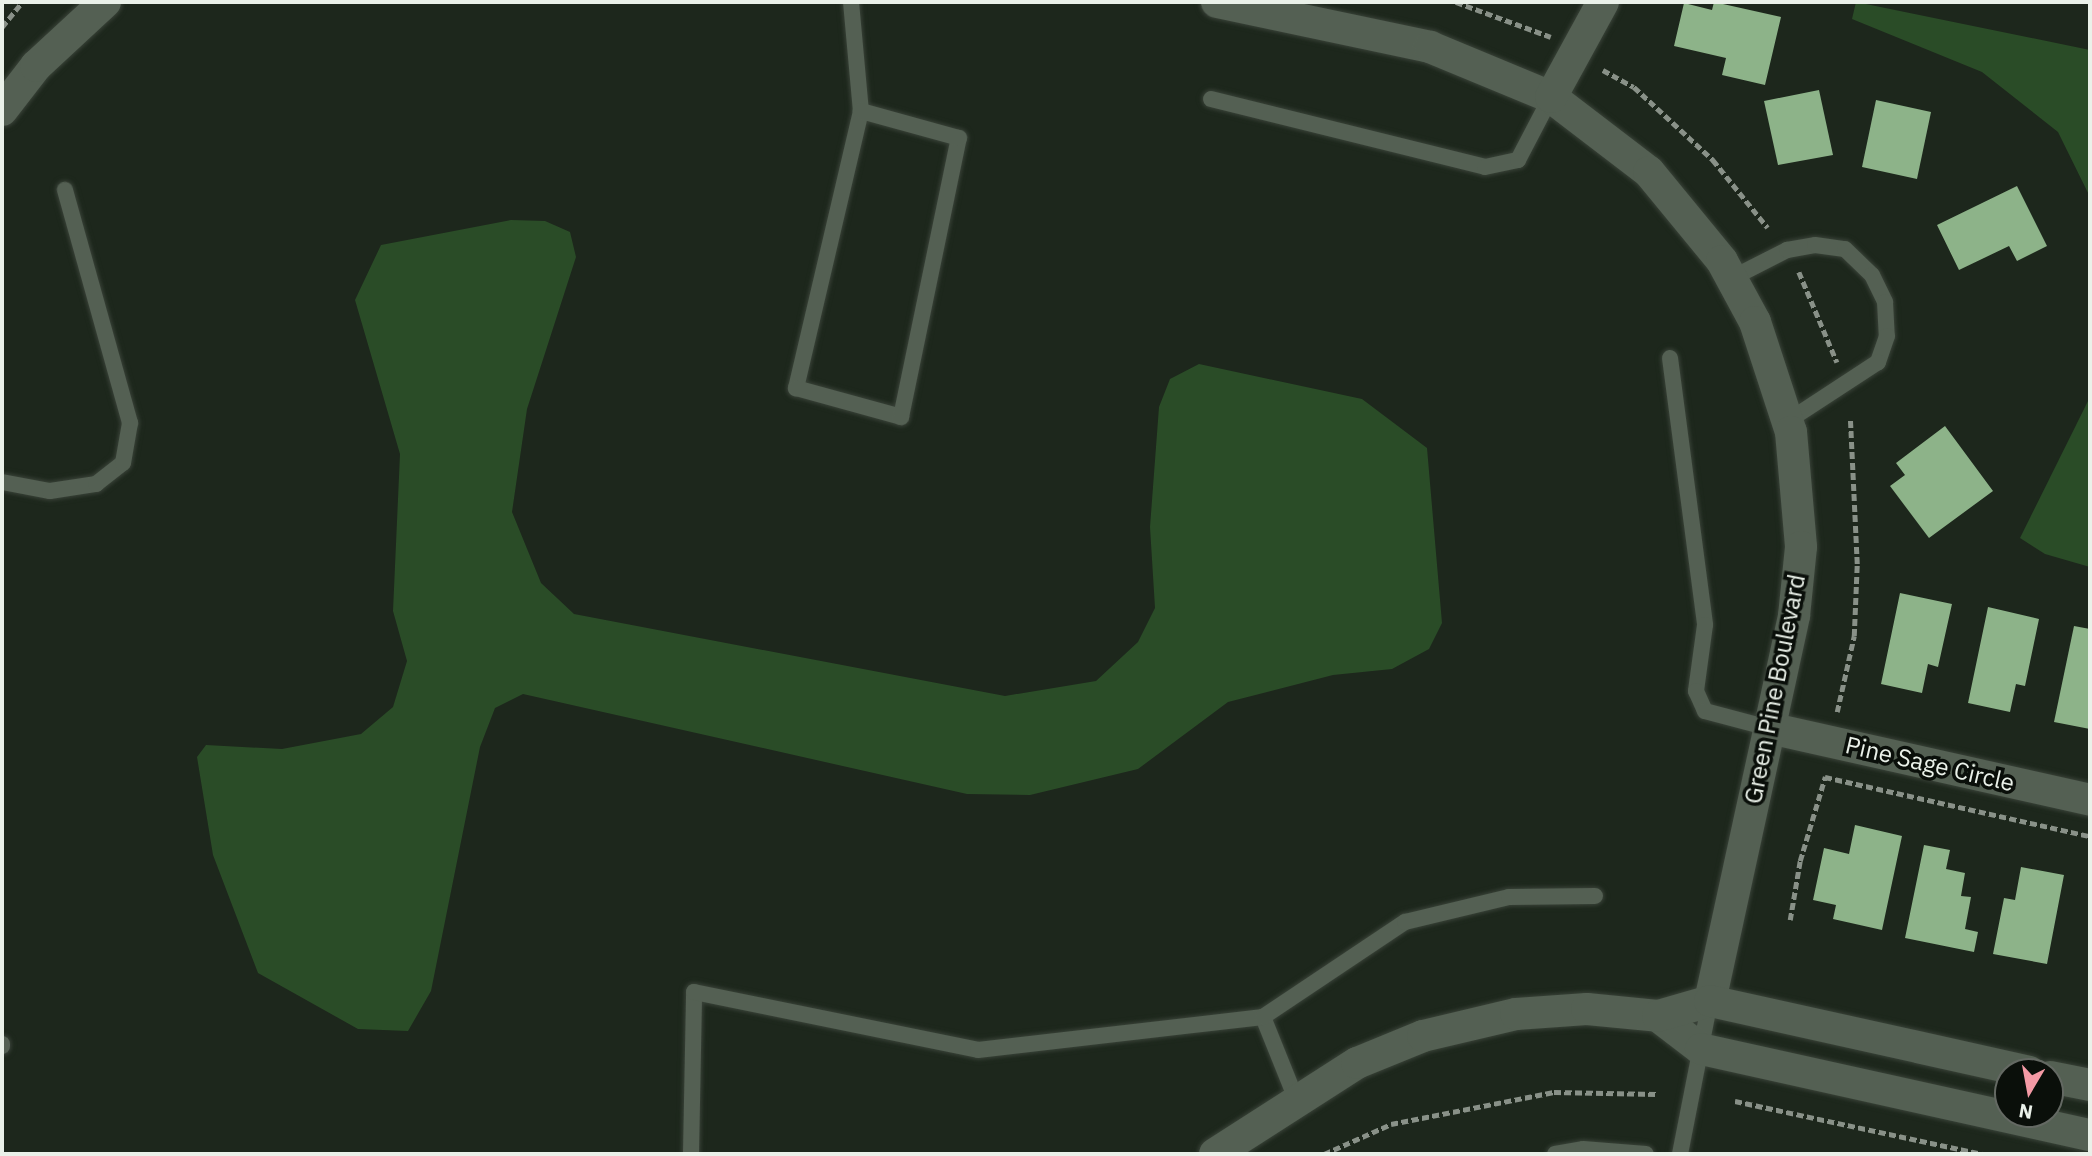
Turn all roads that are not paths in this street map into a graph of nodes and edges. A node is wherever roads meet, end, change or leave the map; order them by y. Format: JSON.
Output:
{"nodes":[{"id":1,"x":851,"y":2,"type":"edge"},
{"id":2,"x":1223,"y":2,"type":"edge"},
{"id":3,"x":1603,"y":2,"type":"edge"},
{"id":4,"x":90,"y":5,"type":"edge"},
{"id":5,"x":1551,"y":97,"type":"junction"},
{"id":6,"x":1211,"y":99,"type":"dead end"},
{"id":7,"x":2,"y":110,"type":"edge"},
{"id":8,"x":860,"y":111,"type":"junction"},
{"id":9,"x":65,"y":190,"type":"dead end"},
{"id":10,"x":1731,"y":278,"type":"junction"},
{"id":11,"x":1670,"y":358,"type":"dead end"},
{"id":12,"x":1788,"y":421,"type":"junction"},
{"id":13,"x":2,"y":482,"type":"edge"},
{"id":14,"x":1769,"y":728,"type":"junction"},
{"id":15,"x":2090,"y":800,"type":"edge"},
{"id":16,"x":1595,"y":896,"type":"dead end"},
{"id":17,"x":1710,"y":1001,"type":"junction"},
{"id":18,"x":1658,"y":1016,"type":"junction"},
{"id":19,"x":1263,"y":1017,"type":"junction"},
{"id":20,"x":1700,"y":1049,"type":"junction"},
{"id":21,"x":1994,"y":1064,"type":"edge"},
{"id":22,"x":2064,"y":1080,"type":"edge"},
{"id":23,"x":2090,"y":1086,"type":"edge"},
{"id":24,"x":1296,"y":1099,"type":"junction"},
{"id":25,"x":2090,"y":1135,"type":"edge"},
{"id":26,"x":691,"y":1154,"type":"edge"},
{"id":27,"x":1215,"y":1154,"type":"edge"},
{"id":28,"x":1555,"y":1154,"type":"edge"},
{"id":29,"x":1646,"y":1154,"type":"edge"},
{"id":30,"x":1679,"y":1154,"type":"edge"}],
"edges":[{"from":1,"to":8,"type":"lane"},
{"from":2,"to":5,"type":"street","name":"Green Pine Boulevard"},
{"from":3,"to":5,"type":"street"},
{"from":4,"to":7,"type":"street"},
{"from":5,"to":6,"type":"lane"},
{"from":5,"to":10,"type":"street","name":"Green Pine Boulevard"},
{"from":8,"to":8,"type":"lane"},
{"from":9,"to":13,"type":"lane"},
{"from":10,"to":12,"type":"street","name":"Green Pine Boulevard"},
{"from":10,"to":12,"type":"lane"},
{"from":11,"to":14,"type":"lane"},
{"from":12,"to":14,"type":"street","name":"Green Pine Boulevard"},
{"from":14,"to":15,"type":"street","name":"Pine Sage Circle"},
{"from":14,"to":17,"type":"street","name":"Green Pine Boulevard"},
{"from":16,"to":19,"type":"lane"},
{"from":17,"to":18,"type":"street"},
{"from":17,"to":20,"type":"lane"},
{"from":17,"to":21,"type":"street"},
{"from":18,"to":20,"type":"street"},
{"from":18,"to":24,"type":"street"},
{"from":19,"to":24,"type":"lane"},
{"from":19,"to":26,"type":"lane"},
{"from":20,"to":25,"type":"street"},
{"from":20,"to":30,"type":"lane"},
{"from":22,"to":23,"type":"street"},
{"from":24,"to":27,"type":"street"},
{"from":28,"to":29,"type":"lane"}]}
